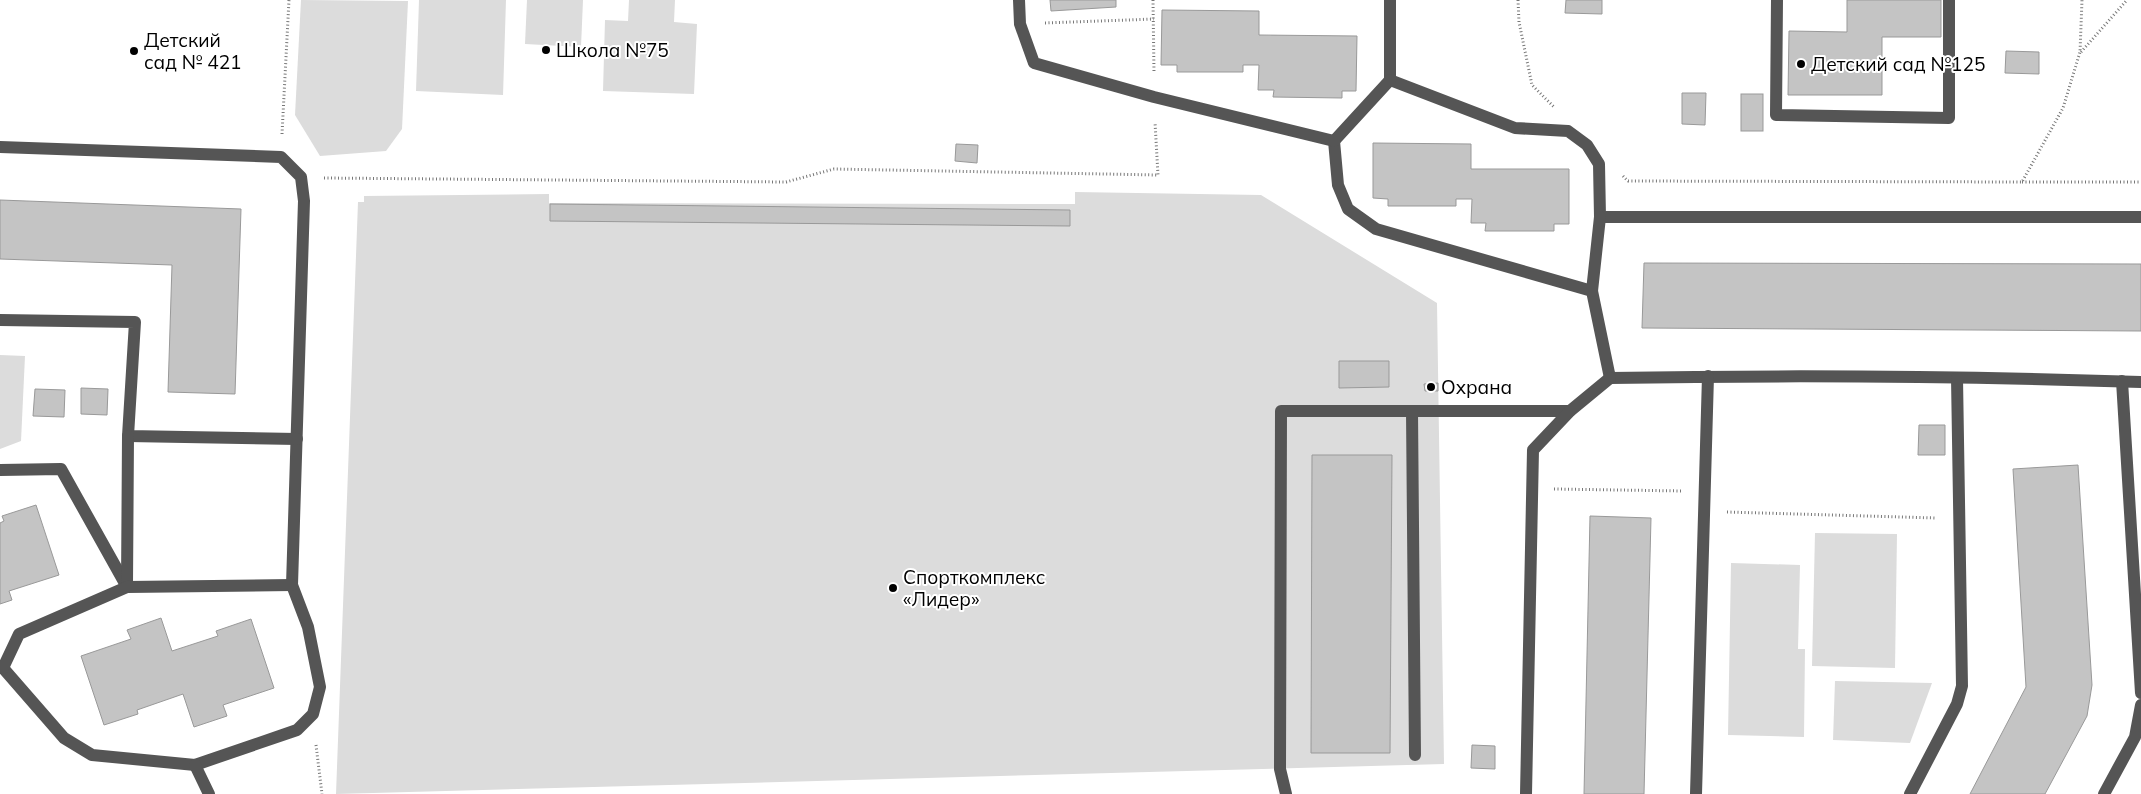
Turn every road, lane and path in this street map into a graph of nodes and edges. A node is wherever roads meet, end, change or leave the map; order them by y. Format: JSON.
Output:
{"nodes":[{"id":1,"x":1019,"y":0,"type":"edge"},
{"id":2,"x":1153,"y":0,"type":"edge"},
{"id":3,"x":1390,"y":0,"type":"edge"},
{"id":4,"x":1777,"y":0,"type":"edge"},
{"id":5,"x":1949,"y":0,"type":"edge"},
{"id":6,"x":2127,"y":0,"type":"edge"},
{"id":7,"x":1154,"y":19,"type":"junction"},
{"id":8,"x":1020,"y":24,"type":"junction"},
{"id":9,"x":2080,"y":52,"type":"dead end"},
{"id":10,"x":1390,"y":80,"type":"junction"},
{"id":11,"x":1154,"y":97,"type":"junction"},
{"id":12,"x":1334,"y":141,"type":"junction"},
{"id":13,"x":0,"y":147,"type":"edge"},
{"id":14,"x":301,"y":177,"type":"junction"},
{"id":15,"x":2022,"y":182,"type":"dead end"},
{"id":16,"x":2141,"y":182,"type":"edge"},
{"id":17,"x":1600,"y":217,"type":"junction"},
{"id":18,"x":2141,"y":217,"type":"edge"},
{"id":19,"x":1592,"y":291,"type":"junction"},
{"id":20,"x":0,"y":320,"type":"edge"},
{"id":21,"x":1708,"y":376,"type":"junction"},
{"id":22,"x":1610,"y":378,"type":"junction"},
{"id":23,"x":1957,"y":378,"type":"junction"},
{"id":24,"x":2122,"y":381,"type":"junction"},
{"id":25,"x":2141,"y":382,"type":"edge"},
{"id":26,"x":1412,"y":411,"type":"junction"},
{"id":27,"x":1570,"y":411,"type":"junction"},
{"id":28,"x":128,"y":436,"type":"junction"},
{"id":29,"x":297,"y":439,"type":"junction"},
{"id":30,"x":0,"y":470,"type":"edge"},
{"id":31,"x":1531,"y":488,"type":"junction"},
{"id":32,"x":1705,"y":491,"type":"junction"},
{"id":33,"x":1704,"y":511,"type":"junction"},
{"id":34,"x":1959,"y":518,"type":"junction"},
{"id":35,"x":292,"y":586,"type":"junction"},
{"id":36,"x":127,"y":587,"type":"junction"},
{"id":37,"x":1,"y":668,"type":"edge"},
{"id":38,"x":2141,"y":693,"type":"edge"},
{"id":39,"x":2141,"y":705,"type":"edge"},
{"id":40,"x":313,"y":714,"type":"junction"},
{"id":41,"x":1415,"y":755,"type":"dead end"},
{"id":42,"x":195,"y":765,"type":"junction"},
{"id":43,"x":209,"y":794,"type":"edge"},
{"id":44,"x":322,"y":794,"type":"edge"},
{"id":45,"x":1286,"y":794,"type":"edge"},
{"id":46,"x":1526,"y":794,"type":"edge"},
{"id":47,"x":1696,"y":794,"type":"edge"},
{"id":48,"x":1910,"y":794,"type":"edge"},
{"id":49,"x":2104,"y":794,"type":"edge"}],
"edges":[{"from":1,"to":8,"type":"lane"},
{"from":2,"to":7,"type":"path"},
{"from":3,"to":10,"type":"lane"},
{"from":4,"to":5,"type":"lane"},
{"from":6,"to":9,"type":"path"},
{"from":7,"to":8,"type":"path"},
{"from":7,"to":11,"type":"path"},
{"from":8,"to":11,"type":"lane"},
{"from":10,"to":12,"type":"lane"},
{"from":10,"to":17,"type":"lane"},
{"from":11,"to":12,"type":"lane"},
{"from":11,"to":14,"type":"path"},
{"from":12,"to":19,"type":"lane"},
{"from":13,"to":14,"type":"lane"},
{"from":14,"to":29,"type":"lane"},
{"from":15,"to":16,"type":"path"},
{"from":17,"to":18,"type":"lane"},
{"from":17,"to":19,"type":"lane"},
{"from":19,"to":22,"type":"lane"},
{"from":20,"to":28,"type":"lane"},
{"from":21,"to":22,"type":"lane"},
{"from":21,"to":23,"type":"lane"},
{"from":21,"to":32,"type":"lane"},
{"from":22,"to":27,"type":"lane"},
{"from":23,"to":24,"type":"lane"},
{"from":23,"to":34,"type":"lane"},
{"from":24,"to":25,"type":"lane"},
{"from":24,"to":38,"type":"lane"},
{"from":26,"to":27,"type":"lane"},
{"from":26,"to":41,"type":"lane"},
{"from":26,"to":45,"type":"lane"},
{"from":27,"to":31,"type":"lane"},
{"from":28,"to":29,"type":"lane"},
{"from":28,"to":36,"type":"lane"},
{"from":29,"to":35,"type":"lane"},
{"from":30,"to":36,"type":"lane"},
{"from":31,"to":32,"type":"path"},
{"from":31,"to":46,"type":"lane"},
{"from":32,"to":33,"type":"lane"},
{"from":33,"to":34,"type":"path"},
{"from":33,"to":47,"type":"lane"},
{"from":34,"to":48,"type":"lane"},
{"from":35,"to":36,"type":"lane"},
{"from":35,"to":40,"type":"lane"},
{"from":36,"to":37,"type":"lane"},
{"from":37,"to":42,"type":"lane"},
{"from":39,"to":49,"type":"lane"},
{"from":40,"to":42,"type":"lane"},
{"from":40,"to":44,"type":"path"},
{"from":42,"to":43,"type":"lane"}]}
